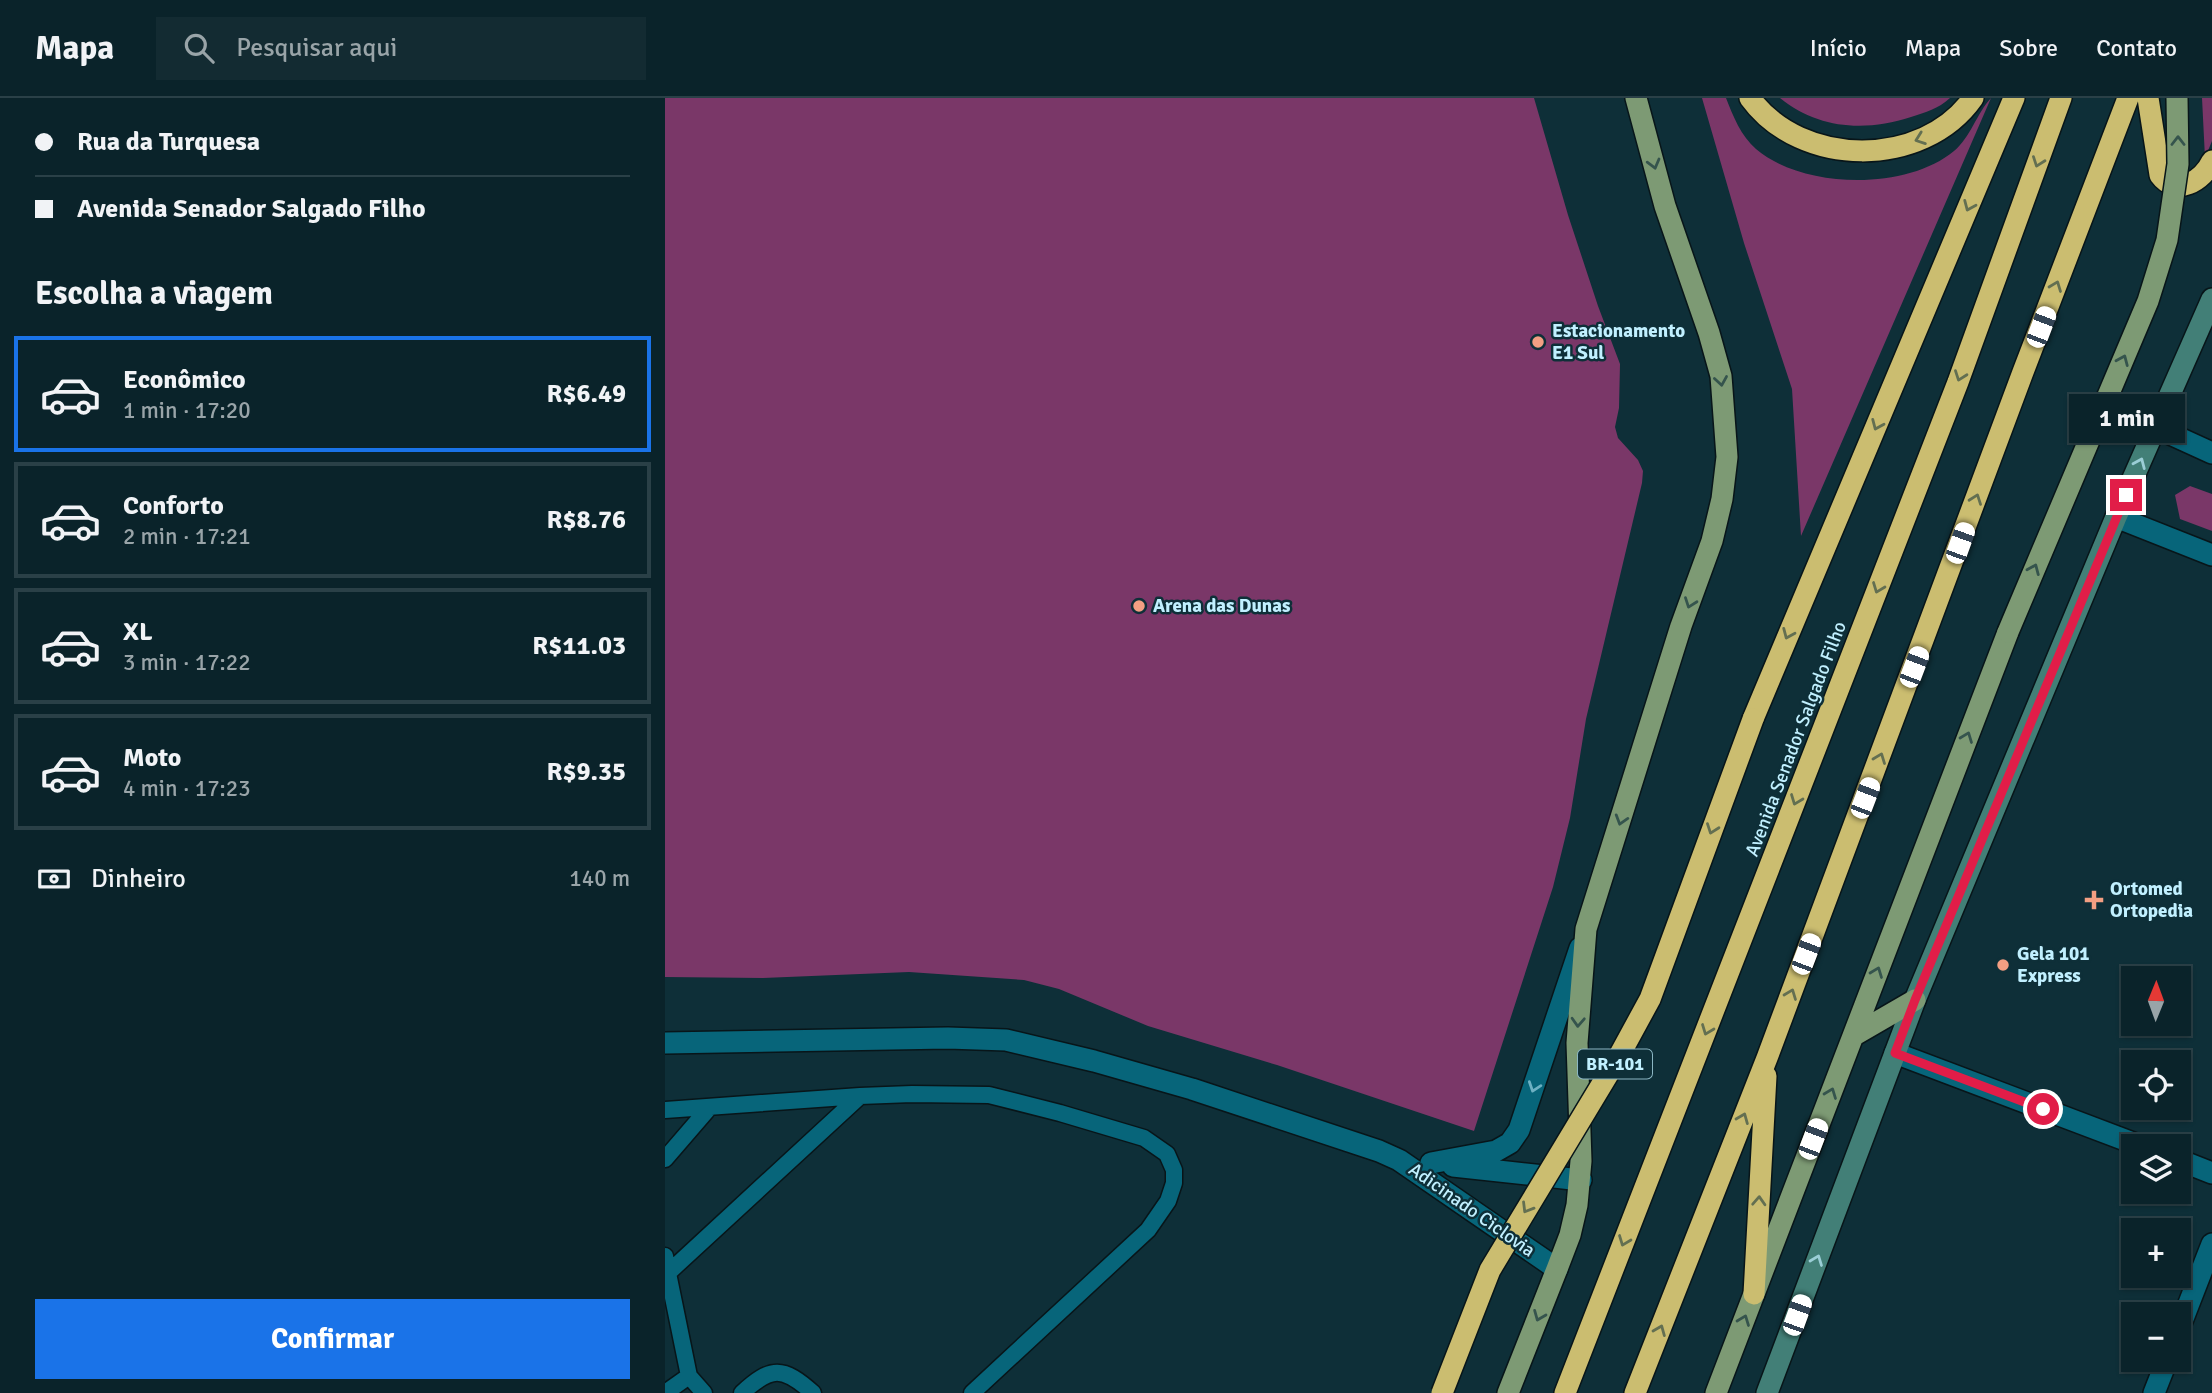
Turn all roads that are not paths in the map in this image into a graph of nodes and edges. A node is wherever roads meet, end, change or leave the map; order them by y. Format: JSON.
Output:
{"nodes":[{"id":1,"x":1636,"y":98,"type":"edge"},
{"id":2,"x":1750,"y":98,"type":"edge"},
{"id":3,"x":1973,"y":98,"type":"edge"},
{"id":4,"x":2014,"y":98,"type":"edge"},
{"id":5,"x":2061,"y":98,"type":"edge"},
{"id":6,"x":2129,"y":98,"type":"edge"},
{"id":7,"x":2148,"y":98,"type":"edge"},
{"id":8,"x":2177,"y":98,"type":"edge"},
{"id":9,"x":2212,"y":161,"type":"edge"},
{"id":10,"x":2212,"y":299,"type":"edge"},
{"id":11,"x":2155,"y":428,"type":"junction"},
{"id":12,"x":2212,"y":453,"type":"edge"},
{"id":13,"x":2116,"y":517,"type":"junction"},
{"id":14,"x":2212,"y":555,"type":"edge"},
{"id":15,"x":1586,"y":929,"type":"junction"},
{"id":16,"x":1915,"y":1000,"type":"junction"},
{"id":17,"x":1853,"y":1036,"type":"junction"},
{"id":18,"x":665,"y":1042,"type":"edge"},
{"id":19,"x":1895,"y":1053,"type":"junction"},
{"id":20,"x":1767,"y":1058,"type":"junction"},
{"id":21,"x":860,"y":1096,"type":"junction"},
{"id":22,"x":709,"y":1108,"type":"junction"},
{"id":23,"x":665,"y":1110,"type":"edge"},
{"id":24,"x":2121,"y":1138,"type":"edge"},
{"id":25,"x":665,"y":1159,"type":"edge"},
{"id":26,"x":1399,"y":1160,"type":"junction"},
{"id":27,"x":1431,"y":1163,"type":"junction"},
{"id":28,"x":2191,"y":1165,"type":"edge"},
{"id":29,"x":2212,"y":1173,"type":"edge"},
{"id":30,"x":1581,"y":1180,"type":"junction"},
{"id":31,"x":2212,"y":1244,"type":"edge"},
{"id":32,"x":665,"y":1255,"type":"edge"},
{"id":33,"x":1557,"y":1269,"type":"junction"},
{"id":34,"x":669,"y":1273,"type":"junction"},
{"id":35,"x":1754,"y":1294,"type":"junction"},
{"id":36,"x":2189,"y":1302,"type":"edge"},
{"id":37,"x":2162,"y":1372,"type":"edge"},
{"id":38,"x":689,"y":1376,"type":"junction"},
{"id":39,"x":665,"y":1393,"type":"edge"},
{"id":40,"x":705,"y":1393,"type":"edge"},
{"id":41,"x":742,"y":1393,"type":"edge"},
{"id":42,"x":813,"y":1393,"type":"edge"},
{"id":43,"x":972,"y":1393,"type":"edge"},
{"id":44,"x":1442,"y":1393,"type":"edge"},
{"id":45,"x":1508,"y":1393,"type":"edge"},
{"id":46,"x":1565,"y":1393,"type":"edge"},
{"id":47,"x":1635,"y":1393,"type":"edge"},
{"id":48,"x":1716,"y":1393,"type":"edge"},
{"id":49,"x":1767,"y":1393,"type":"edge"},
{"id":50,"x":2154,"y":1393,"type":"edge"}],
"edges":[{"from":1,"to":15,"type":"main road","one_way":true},
{"from":3,"to":2,"type":"highway","one_way":true},
{"from":4,"to":44,"type":"highway","number":"BR-101","one_way":true,"bridge":true},
{"from":5,"to":46,"type":"highway","name":"Avenida Senador Salgado Filho","one_way":true},
{"from":20,"to":6,"type":"highway","one_way":true},
{"from":7,"to":9,"type":"highway"},
{"from":17,"to":8,"type":"main road","one_way":true,"bridge":true},
{"from":10,"to":11,"type":"main road"},
{"from":11,"to":12,"type":"street"},
{"from":13,"to":11,"type":"main road","one_way":true},
{"from":13,"to":14,"type":"street"},
{"from":13,"to":16,"type":"main road"},
{"from":15,"to":27,"type":"street","one_way":true},
{"from":15,"to":30,"type":"main road","one_way":true},
{"from":16,"to":17,"type":"main road"},
{"from":16,"to":19,"type":"main road"},
{"from":35,"to":17,"type":"main road","one_way":true},
{"from":18,"to":26,"type":"street"},
{"from":19,"to":24,"type":"street"},
{"from":49,"to":19,"type":"main road","one_way":true},
{"from":35,"to":20,"type":"highway","one_way":true},
{"from":47,"to":20,"type":"highway","one_way":true},
{"from":21,"to":22,"type":"lane"},
{"from":21,"to":34,"type":"lane"},
{"from":21,"to":43,"type":"lane"},
{"from":22,"to":23,"type":"lane"},
{"from":22,"to":25,"type":"lane"},
{"from":26,"to":27,"type":"street","name":"Adicinado Ciclovia"},
{"from":26,"to":33,"type":"street","name":"Adicinado Ciclovia"},
{"from":27,"to":30,"type":"street","name":"Adicinado Ciclovia"},
{"from":28,"to":29,"type":"street"},
{"from":30,"to":33,"type":"main road"},
{"from":31,"to":36,"type":"street"},
{"from":32,"to":34,"type":"lane"},
{"from":33,"to":45,"type":"main road","one_way":true},
{"from":34,"to":38,"type":"lane"},
{"from":48,"to":35,"type":"main road","one_way":true},
{"from":37,"to":50,"type":"street"},
{"from":38,"to":39,"type":"lane"},
{"from":38,"to":40,"type":"lane"},
{"from":41,"to":42,"type":"lane"}]}
